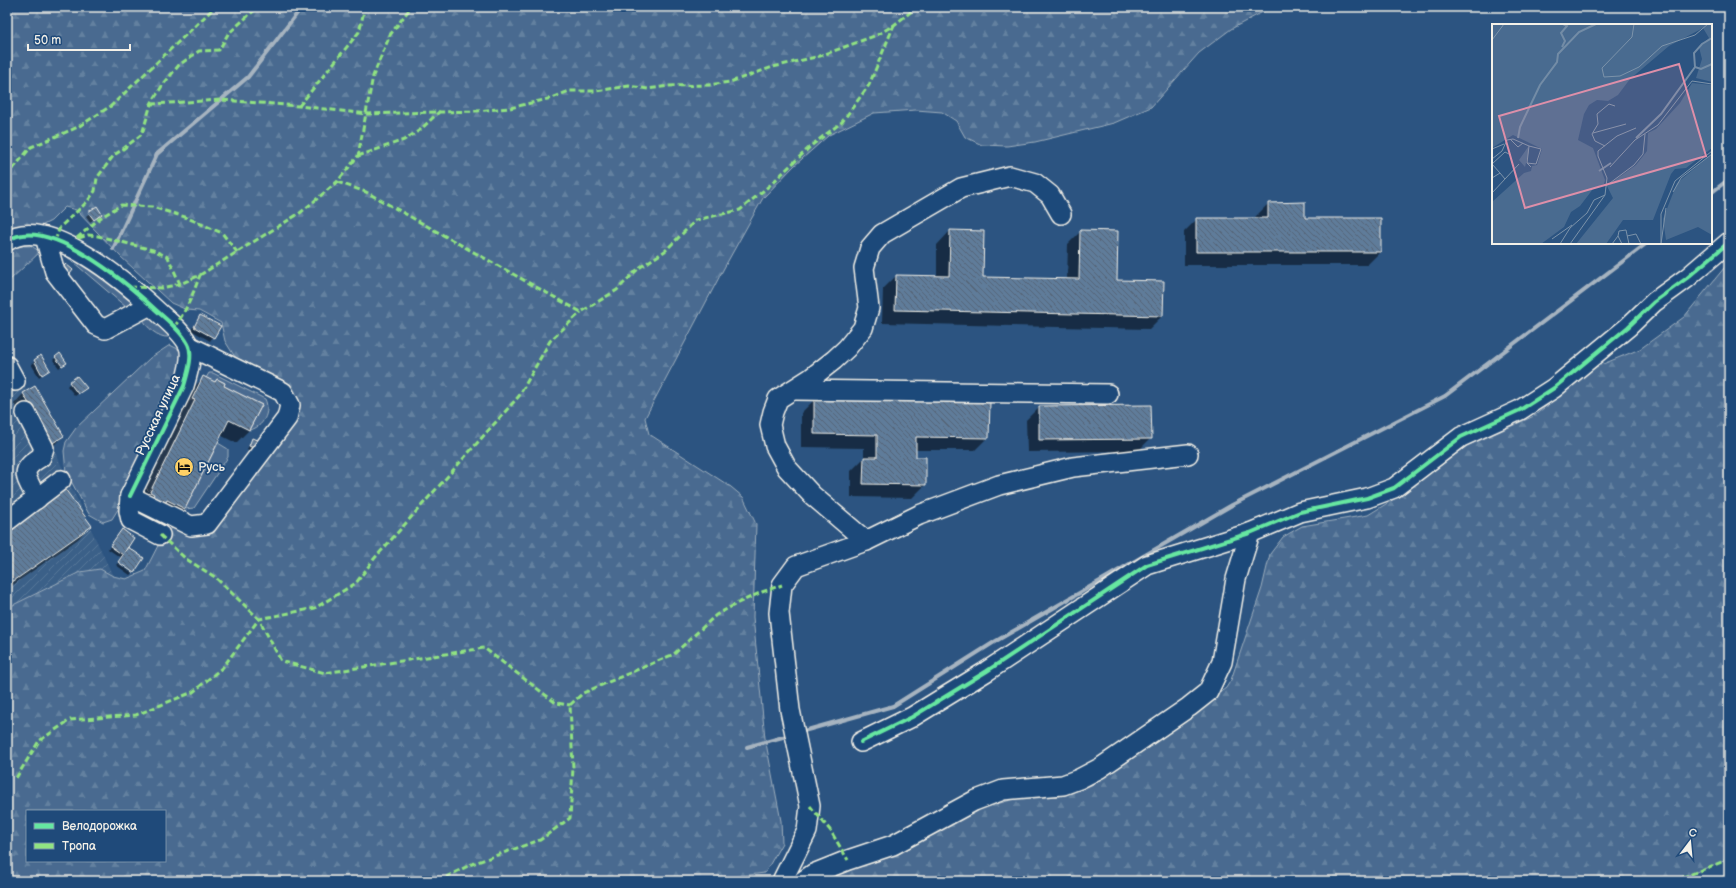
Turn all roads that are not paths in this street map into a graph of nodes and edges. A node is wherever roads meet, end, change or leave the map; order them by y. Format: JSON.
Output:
{"nodes":[{"id":1,"x":1061,"y":214,"type":"dead end"},
{"id":2,"x":45,"y":237,"type":"junction"},
{"id":3,"x":7,"y":241,"type":"edge"},
{"id":4,"x":1729,"y":242,"type":"edge"},
{"id":5,"x":150,"y":305,"type":"junction"},
{"id":6,"x":189,"y":346,"type":"junction"},
{"id":7,"x":794,"y":390,"type":"junction"},
{"id":8,"x":1108,"y":394,"type":"dead end"},
{"id":9,"x":26,"y":413,"type":"dead end"},
{"id":10,"x":1188,"y":454,"type":"dead end"},
{"id":11,"x":61,"y":480,"type":"dead end"},
{"id":12,"x":130,"y":496,"type":"junction"},
{"id":13,"x":36,"y":499,"type":"junction"},
{"id":14,"x":7,"y":521,"type":"edge"},
{"id":15,"x":1250,"y":533,"type":"junction"},
{"id":16,"x":160,"y":535,"type":"dead end"},
{"id":17,"x":866,"y":542,"type":"junction"},
{"id":18,"x":861,"y":742,"type":"dead end"},
{"id":19,"x":782,"y":881,"type":"edge"},
{"id":20,"x":803,"y":881,"type":"edge"}],
"edges":[{"from":1,"to":7,"type":"street"},
{"from":2,"to":3,"type":"street"},
{"from":2,"to":5,"type":"street"},
{"from":2,"to":5,"type":"street"},
{"from":4,"to":15,"type":"street"},
{"from":5,"to":6,"type":"street"},
{"from":6,"to":12,"type":"street","name":"Русская улица"},
{"from":6,"to":12,"type":"street"},
{"from":7,"to":8,"type":"street"},
{"from":7,"to":17,"type":"street"},
{"from":9,"to":13,"type":"street"},
{"from":10,"to":17,"type":"street"},
{"from":11,"to":13,"type":"street"},
{"from":12,"to":16,"type":"street"},
{"from":13,"to":14,"type":"street"},
{"from":15,"to":18,"type":"street"},
{"from":15,"to":20,"type":"street"},
{"from":17,"to":19,"type":"street"}]}
